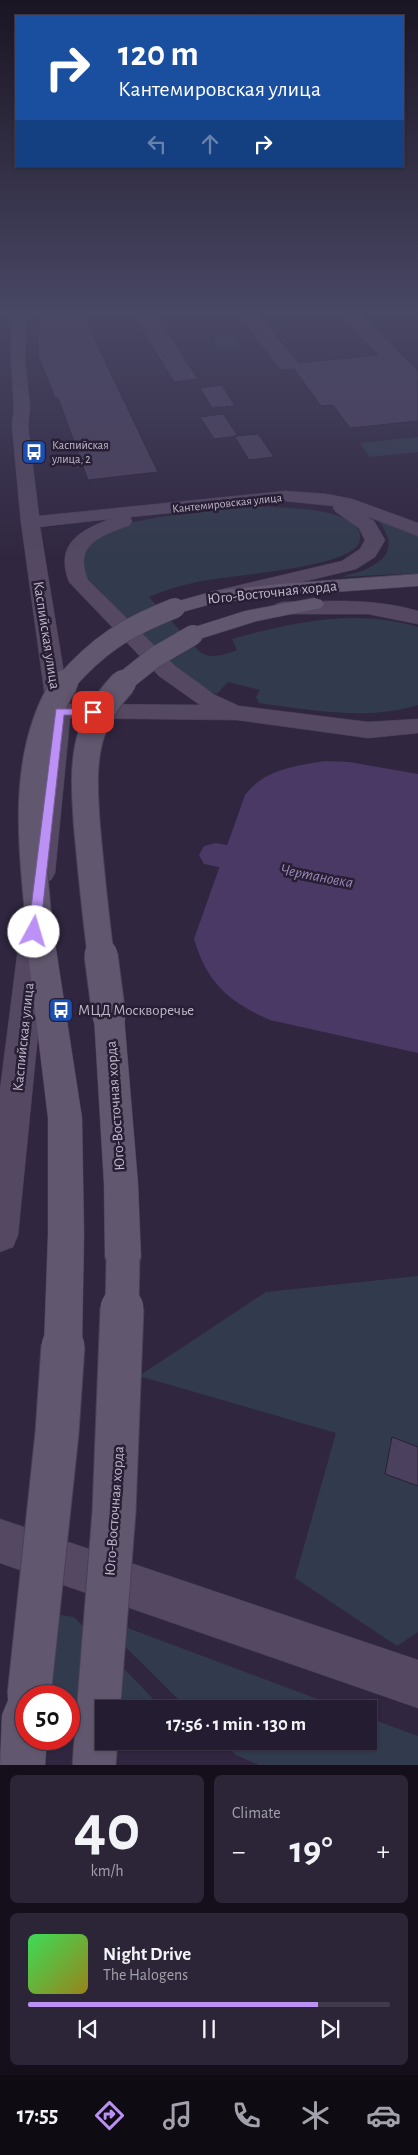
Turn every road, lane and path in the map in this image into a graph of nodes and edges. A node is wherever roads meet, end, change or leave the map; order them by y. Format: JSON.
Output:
{"nodes":[{"id":1,"x":16,"y":393,"type":"edge"},
{"id":2,"x":20,"y":393,"type":"edge"},
{"id":3,"x":20,"y":422,"type":"junction"},
{"id":4,"x":312,"y":498,"type":"junction"},
{"id":5,"x":153,"y":510,"type":"junction"},
{"id":6,"x":30,"y":522,"type":"junction"},
{"id":7,"x":418,"y":530,"type":"edge"},
{"id":8,"x":418,"y":580,"type":"edge"},
{"id":9,"x":418,"y":596,"type":"edge"},
{"id":10,"x":214,"y":597,"type":"junction"},
{"id":11,"x":283,"y":608,"type":"junction"},
{"id":12,"x":418,"y":618,"type":"edge"},
{"id":13,"x":184,"y":621,"type":"junction"},
{"id":14,"x":59,"y":712,"type":"junction"},
{"id":15,"x":237,"y":713,"type":"junction"},
{"id":16,"x":418,"y":726,"type":"edge"},
{"id":17,"x":0,"y":1235,"type":"edge"},
{"id":18,"x":0,"y":1541,"type":"edge"},
{"id":19,"x":418,"y":1684,"type":"edge"},
{"id":20,"x":30,"y":1685,"type":"edge"},
{"id":21,"x":22,"y":1750,"type":"edge"},
{"id":22,"x":20,"y":1765,"type":"edge"},
{"id":23,"x":94,"y":1765,"type":"edge"}],
"edges":[{"from":1,"to":3,"type":"main road","name":"Каспийская улица"},
{"from":2,"to":3,"type":"main road","name":"Каспийская улица"},
{"from":3,"to":6,"type":"main road","name":"Каспийская улица"},
{"from":4,"to":5,"type":"main road","name":"Кантемировская улица"},
{"from":4,"to":7,"type":"main road","name":"Кантемировская улица"},
{"from":4,"to":10,"type":"main road"},
{"from":5,"to":6,"type":"main road","name":"Кантемировская улица"},
{"from":5,"to":15,"type":"main road"},
{"from":6,"to":14,"type":"main road","name":"Каспийская улица"},
{"from":8,"to":10,"type":"main road","name":"Юго-Восточная хорда"},
{"from":9,"to":11,"type":"main road","name":"Юго-Восточная хорда"},
{"from":10,"to":13,"type":"main road","name":"Юго-Восточная хорда"},
{"from":11,"to":12,"type":"main road"},
{"from":11,"to":13,"type":"main road","name":"Юго-Восточная хорда"},
{"from":13,"to":20,"type":"main road","name":"Юго-Восточная хорда","bridge":true},
{"from":13,"to":23,"type":"main road","name":"Юго-Восточная хорда","bridge":true},
{"from":14,"to":15,"type":"main road"},
{"from":14,"to":17,"type":"main road","name":"Каспийская улица"},
{"from":15,"to":16,"type":"main road"},
{"from":18,"to":19,"type":"main road"},
{"from":21,"to":22,"type":"main road"}]}
